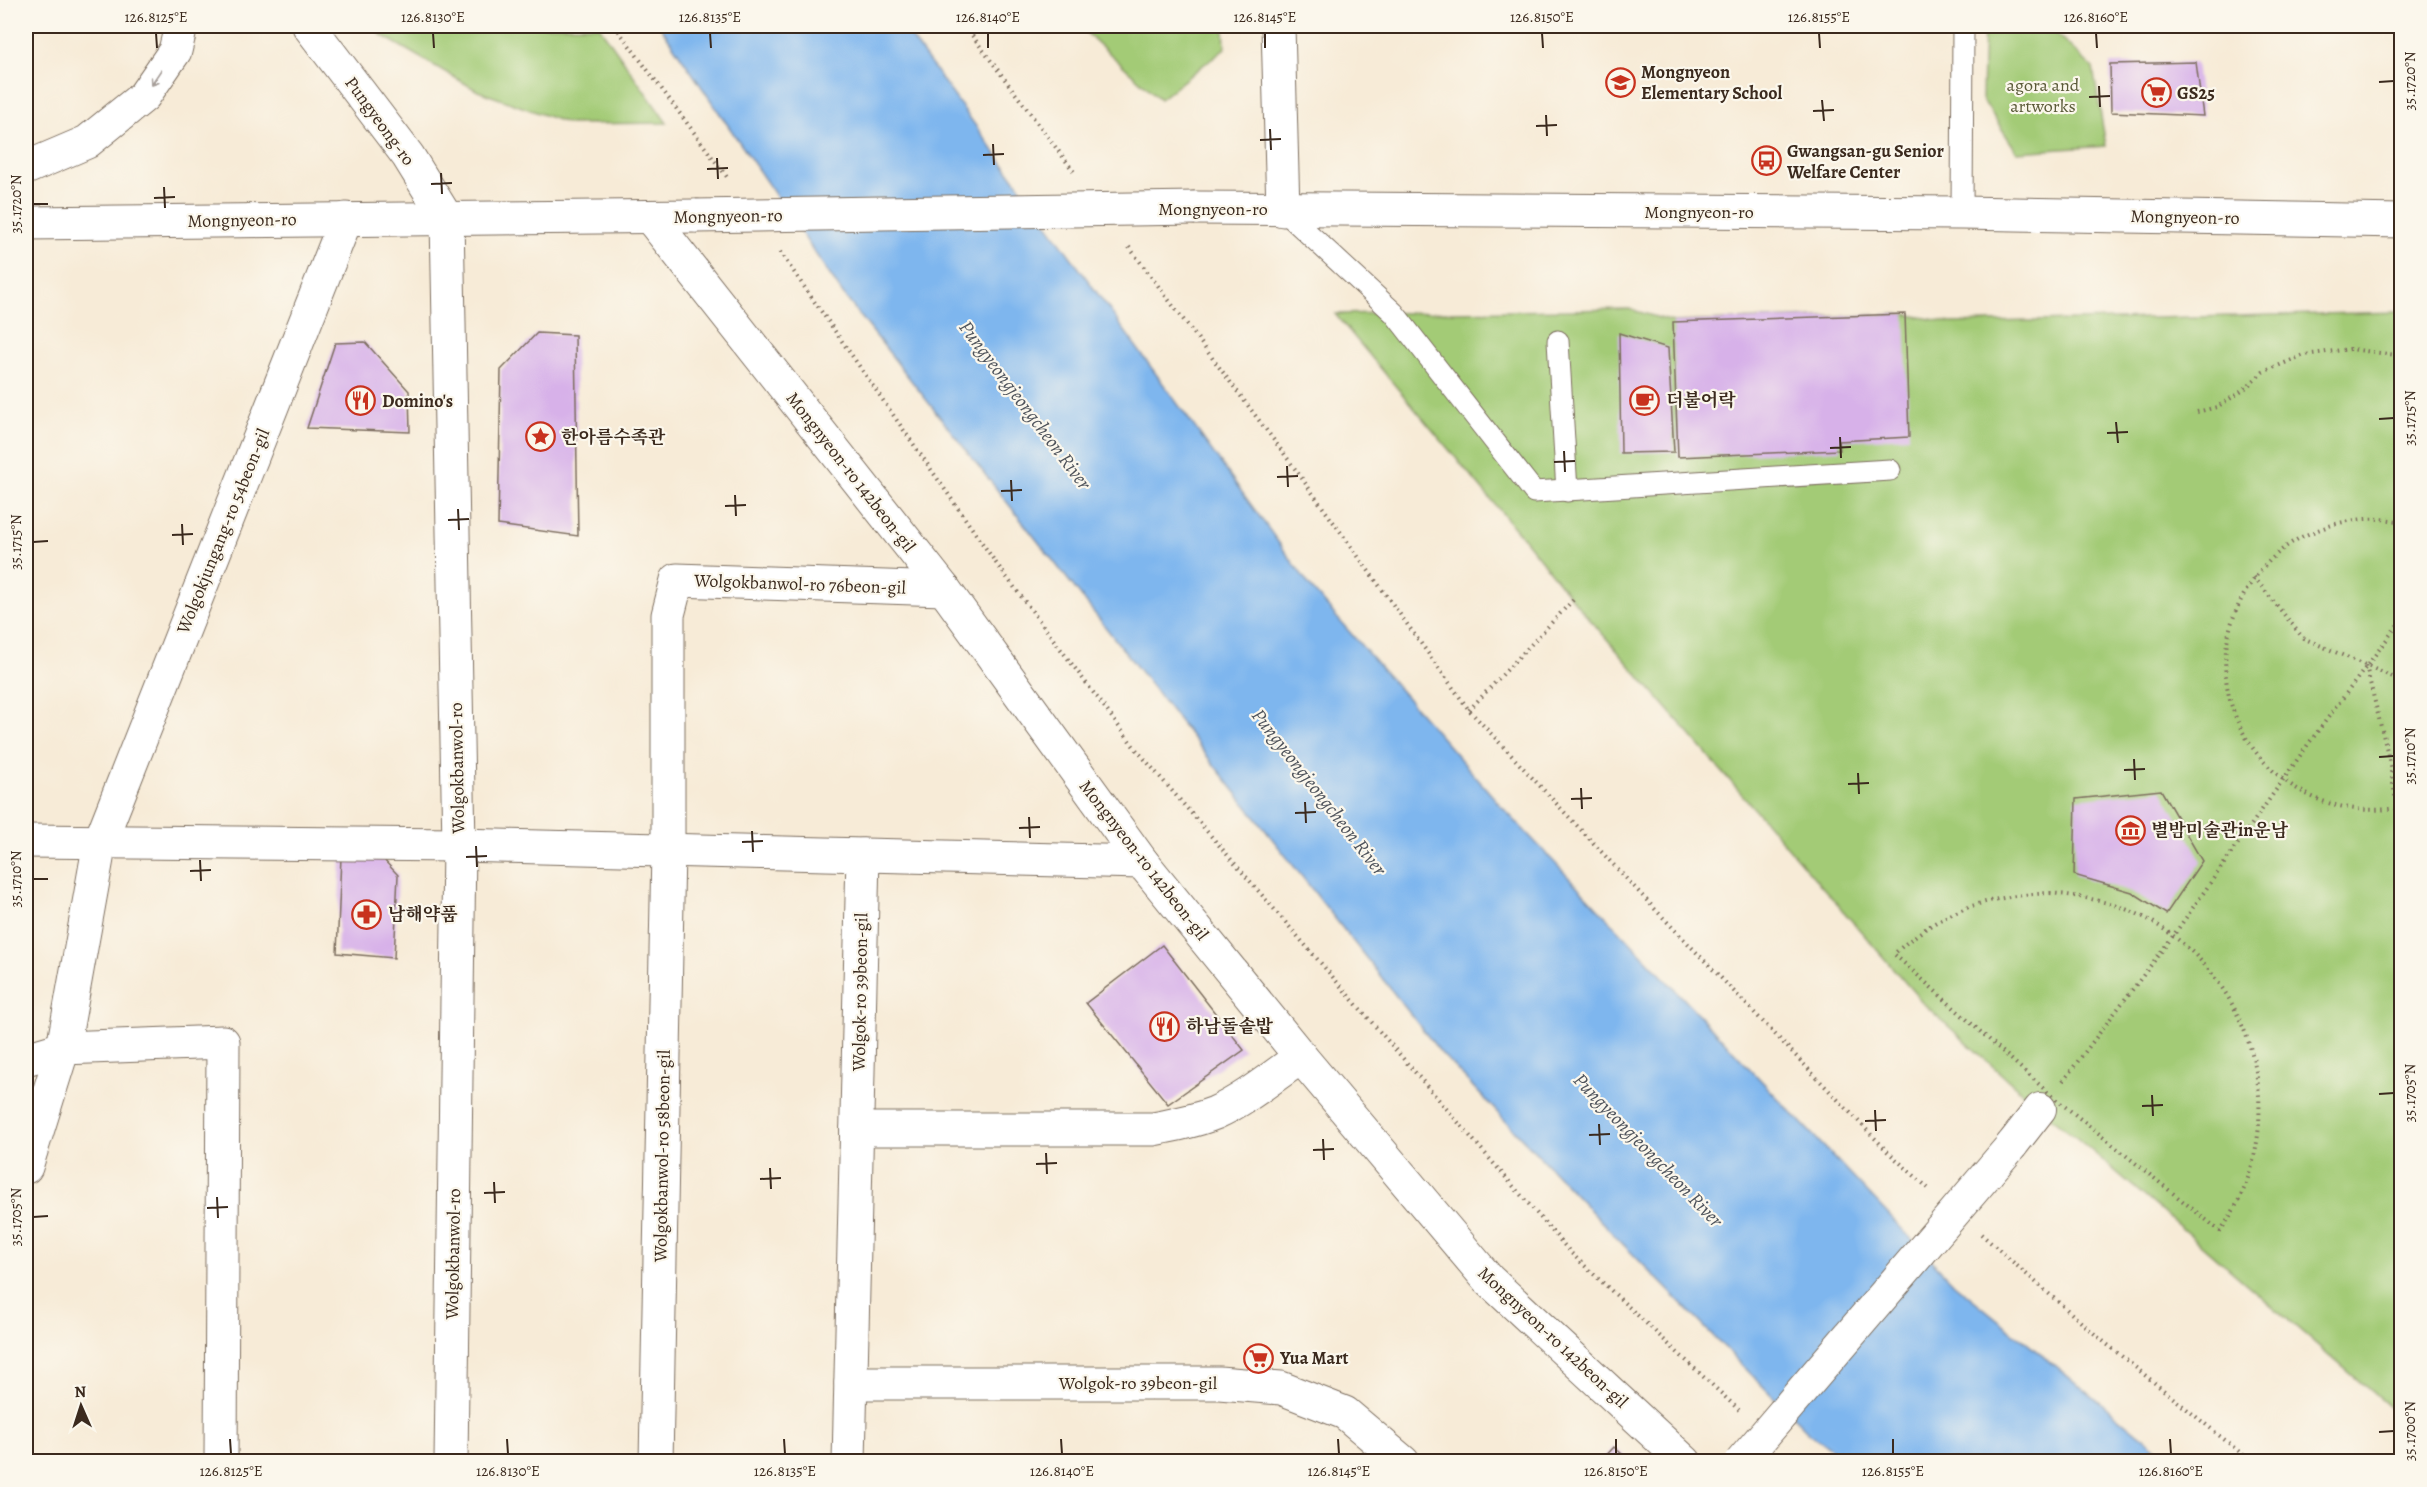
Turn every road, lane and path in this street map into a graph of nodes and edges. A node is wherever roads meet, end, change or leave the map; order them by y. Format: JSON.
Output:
{"nodes":[{"id":1,"x":181,"y":26,"type":"edge"},
{"id":2,"x":309,"y":26,"type":"edge"},
{"id":3,"x":615,"y":26,"type":"edge"},
{"id":4,"x":965,"y":26,"type":"edge"},
{"id":5,"x":1278,"y":26,"type":"edge"},
{"id":6,"x":1963,"y":26,"type":"edge"},
{"id":7,"x":26,"y":168,"type":"edge"},
{"id":8,"x":1079,"y":178,"type":"dead end"},
{"id":9,"x":734,"y":186,"type":"dead end"},
{"id":10,"x":1283,"y":210,"type":"junction"},
{"id":11,"x":1962,"y":213,"type":"junction"},
{"id":12,"x":650,"y":217,"type":"junction"},
{"id":13,"x":346,"y":219,"type":"junction"},
{"id":14,"x":447,"y":219,"type":"junction"},
{"id":15,"x":2402,"y":221,"type":"edge"},
{"id":16,"x":26,"y":223,"type":"edge"},
{"id":17,"x":774,"y":244,"type":"dead end"},
{"id":18,"x":1128,"y":245,"type":"dead end"},
{"id":19,"x":1558,"y":341,"type":"dead end"},
{"id":20,"x":2402,"y":359,"type":"edge"},
{"id":21,"x":2197,"y":412,"type":"dead end"},
{"id":22,"x":1890,"y":470,"type":"dead end"},
{"id":23,"x":1568,"y":490,"type":"junction"},
{"id":24,"x":2402,"y":522,"type":"edge"},
{"id":25,"x":2254,"y":577,"type":"junction"},
{"id":26,"x":944,"y":589,"type":"junction"},
{"id":27,"x":1573,"y":600,"type":"dead end"},
{"id":28,"x":2402,"y":619,"type":"edge"},
{"id":29,"x":2367,"y":666,"type":"junction"},
{"id":30,"x":2402,"y":681,"type":"edge"},
{"id":31,"x":1469,"y":710,"type":"junction"},
{"id":32,"x":2283,"y":780,"type":"junction"},
{"id":33,"x":2399,"y":808,"type":"edge"},
{"id":34,"x":26,"y":841,"type":"edge"},
{"id":35,"x":100,"y":842,"type":"junction"},
{"id":36,"x":459,"y":845,"type":"junction"},
{"id":37,"x":668,"y":850,"type":"junction"},
{"id":38,"x":863,"y":855,"type":"junction"},
{"id":39,"x":1142,"y":862,"type":"junction"},
{"id":40,"x":2173,"y":936,"type":"junction"},
{"id":41,"x":63,"y":1048,"type":"junction"},
{"id":42,"x":1301,"y":1057,"type":"junction"},
{"id":43,"x":26,"y":1059,"type":"edge"},
{"id":44,"x":2046,"y":1102,"type":"junction"},
{"id":45,"x":857,"y":1129,"type":"junction"},
{"id":46,"x":26,"y":1167,"type":"edge"},
{"id":47,"x":1931,"y":1191,"type":"dead end"},
{"id":48,"x":1975,"y":1229,"type":"dead end"},
{"id":49,"x":851,"y":1383,"type":"junction"},
{"id":50,"x":1742,"y":1413,"type":"dead end"},
{"id":51,"x":220,"y":1461,"type":"edge"},
{"id":52,"x":451,"y":1461,"type":"edge"},
{"id":53,"x":656,"y":1461,"type":"edge"},
{"id":54,"x":849,"y":1461,"type":"edge"},
{"id":55,"x":1403,"y":1461,"type":"edge"},
{"id":56,"x":1685,"y":1461,"type":"edge"},
{"id":57,"x":1741,"y":1461,"type":"edge"},
{"id":58,"x":2252,"y":1461,"type":"edge"}],
"edges":[{"from":1,"to":7,"type":"street","one_way":true},
{"from":2,"to":14,"type":"street","name":"Pungyeong-ro"},
{"from":3,"to":9,"type":"path"},
{"from":4,"to":8,"type":"path"},
{"from":5,"to":10,"type":"street"},
{"from":6,"to":11,"type":"lane"},
{"from":10,"to":11,"type":"street","name":"Mongnyeon-ro"},
{"from":10,"to":12,"type":"street","name":"Mongnyeon-ro","bridge":true},
{"from":10,"to":23,"type":"lane"},
{"from":11,"to":15,"type":"street","name":"Mongnyeon-ro"},
{"from":12,"to":14,"type":"street","name":"Mongnyeon-ro"},
{"from":12,"to":26,"type":"street","name":"Mongnyeon-ro 142beon-gil"},
{"from":13,"to":14,"type":"street","name":"Mongnyeon-ro"},
{"from":13,"to":16,"type":"street","name":"Mongnyeon-ro"},
{"from":13,"to":35,"type":"street","name":"Wolgokjungang-ro 54beon-gil"},
{"from":14,"to":36,"type":"street","name":"Wolgokbanwol-ro"},
{"from":17,"to":50,"type":"path"},
{"from":18,"to":31,"type":"path"},
{"from":19,"to":23,"type":"lane"},
{"from":20,"to":21,"type":"path"},
{"from":22,"to":23,"type":"lane"},
{"from":24,"to":25,"type":"path"},
{"from":25,"to":29,"type":"path"},
{"from":25,"to":32,"type":"path"},
{"from":26,"to":37,"type":"street","name":"Wolgokbanwol-ro 76beon-gil"},
{"from":26,"to":39,"type":"street","name":"Mongnyeon-ro 142beon-gil"},
{"from":27,"to":31,"type":"path"},
{"from":28,"to":29,"type":"path"},
{"from":29,"to":30,"type":"path"},
{"from":29,"to":32,"type":"path"},
{"from":29,"to":33,"type":"path"},
{"from":31,"to":47,"type":"path"},
{"from":32,"to":33,"type":"path"},
{"from":32,"to":40,"type":"path"},
{"from":34,"to":35,"type":"street"},
{"from":35,"to":36,"type":"street"},
{"from":35,"to":41,"type":"street","name":"Wolgokjungang-ro 54beon-gil"},
{"from":36,"to":37,"type":"street"},
{"from":36,"to":52,"type":"street","name":"Wolgokbanwol-ro"},
{"from":37,"to":38,"type":"street"},
{"from":37,"to":53,"type":"street","name":"Wolgokbanwol-ro 58beon-gil"},
{"from":38,"to":39,"type":"street"},
{"from":38,"to":45,"type":"street","name":"Wolgok-ro 39beon-gil"},
{"from":39,"to":42,"type":"street","name":"Mongnyeon-ro 142beon-gil"},
{"from":40,"to":44,"type":"path"},
{"from":40,"to":44,"type":"path"},
{"from":40,"to":44,"type":"path"},
{"from":41,"to":43,"type":"street"},
{"from":41,"to":46,"type":"street","name":"Wolgokjungang-ro 54beon-gil"},
{"from":41,"to":51,"type":"street"},
{"from":42,"to":45,"type":"street"},
{"from":42,"to":56,"type":"street","name":"Mongnyeon-ro 142beon-gil"},
{"from":44,"to":57,"type":"street","bridge":true},
{"from":45,"to":49,"type":"street","name":"Wolgok-ro 39beon-gil"},
{"from":48,"to":58,"type":"path"},
{"from":49,"to":54,"type":"street","name":"Wolgok-ro 39beon-gil"},
{"from":49,"to":55,"type":"street","name":"Wolgok-ro 39beon-gil"}]}
